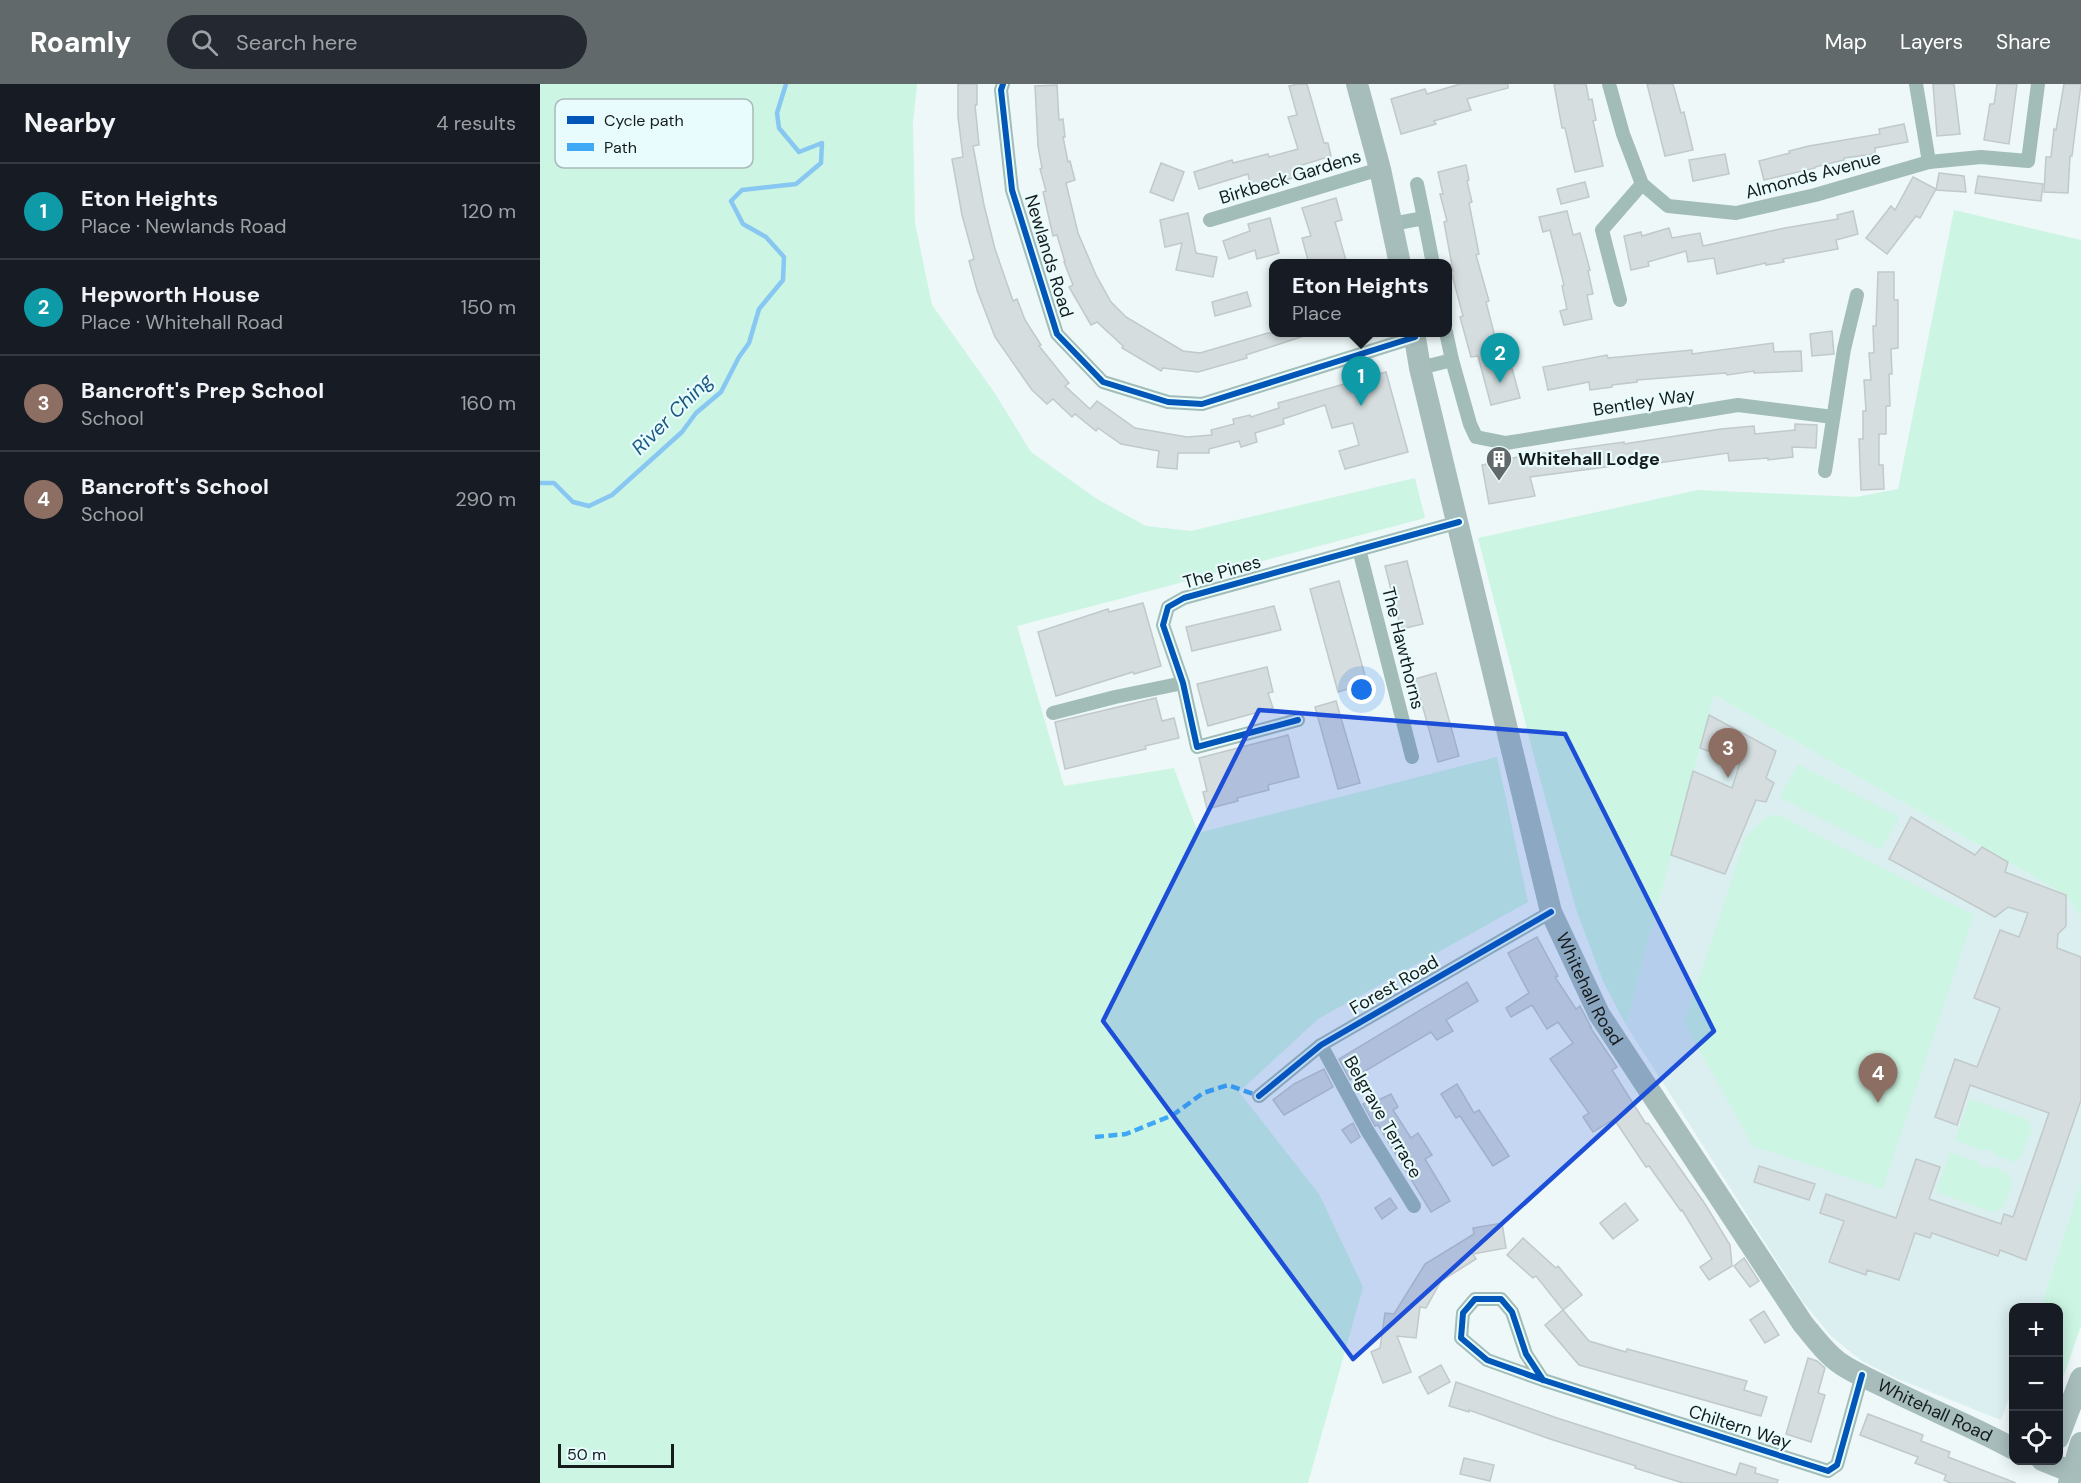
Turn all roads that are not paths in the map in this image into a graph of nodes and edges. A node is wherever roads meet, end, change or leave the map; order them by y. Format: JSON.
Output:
{"nodes":[{"id":1,"x":1003,"y":84,"type":"edge"},
{"id":2,"x":1357,"y":84,"type":"edge"},
{"id":3,"x":1609,"y":84,"type":"edge"},
{"id":4,"x":1916,"y":84,"type":"edge"},
{"id":5,"x":2038,"y":84,"type":"edge"},
{"id":6,"x":1929,"y":162,"type":"junction"},
{"id":7,"x":1380,"y":169,"type":"junction"},
{"id":8,"x":1417,"y":184,"type":"dead end"},
{"id":9,"x":1642,"y":184,"type":"junction"},
{"id":10,"x":1424,"y":218,"type":"junction"},
{"id":11,"x":1210,"y":220,"type":"dead end"},
{"id":12,"x":1392,"y":224,"type":"junction"},
{"id":13,"x":1399,"y":259,"type":"edge"},
{"id":14,"x":1432,"y":259,"type":"edge"},
{"id":15,"x":1857,"y":295,"type":"dead end"},
{"id":16,"x":1620,"y":300,"type":"dead end"},
{"id":17,"x":1408,"y":337,"type":"edge"},
{"id":18,"x":1414,"y":337,"type":"edge"},
{"id":19,"x":1447,"y":337,"type":"edge"},
{"id":20,"x":1452,"y":360,"type":"junction"},
{"id":21,"x":1420,"y":368,"type":"junction"},
{"id":22,"x":1833,"y":417,"type":"junction"},
{"id":23,"x":1824,"y":471,"type":"dead end"},
{"id":24,"x":1459,"y":522,"type":"junction"},
{"id":25,"x":1359,"y":549,"type":"junction"},
{"id":26,"x":1183,"y":683,"type":"junction"},
{"id":27,"x":1053,"y":714,"type":"dead end"},
{"id":28,"x":1298,"y":720,"type":"dead end"},
{"id":29,"x":1412,"y":757,"type":"dead end"},
{"id":30,"x":1551,"y":912,"type":"junction"},
{"id":31,"x":1321,"y":1045,"type":"junction"},
{"id":32,"x":1259,"y":1096,"type":"dead end"},
{"id":33,"x":1414,"y":1206,"type":"dead end"},
{"id":34,"x":1862,"y":1375,"type":"junction"},
{"id":35,"x":2081,"y":1377,"type":"edge"},
{"id":36,"x":1543,"y":1380,"type":"junction"},
{"id":37,"x":2063,"y":1425,"type":"edge"},
{"id":38,"x":2081,"y":1443,"type":"edge"},
{"id":39,"x":2009,"y":1447,"type":"edge"},
{"id":40,"x":2046,"y":1467,"type":"edge"},
{"id":41,"x":2070,"y":1478,"type":"edge"}],
"edges":[{"from":1,"to":17,"type":"street","name":"Newlands Road"},
{"from":2,"to":7,"type":"main road"},
{"from":3,"to":9,"type":"street"},
{"from":4,"to":6,"type":"street"},
{"from":5,"to":6,"type":"street","name":"Almonds Avenue"},
{"from":6,"to":9,"type":"street","name":"Almonds Avenue"},
{"from":7,"to":11,"type":"street","name":"Birkbeck Gardens"},
{"from":7,"to":12,"type":"main road"},
{"from":8,"to":10,"type":"street"},
{"from":9,"to":16,"type":"street"},
{"from":10,"to":12,"type":"street"},
{"from":10,"to":14,"type":"street"},
{"from":12,"to":13,"type":"main road"},
{"from":15,"to":22,"type":"street"},
{"from":18,"to":21,"type":"main road","name":"Whitehall Road"},
{"from":19,"to":20,"type":"street"},
{"from":20,"to":21,"type":"street"},
{"from":20,"to":22,"type":"street","name":"Bentley Way"},
{"from":21,"to":24,"type":"main road","name":"Whitehall Road"},
{"from":22,"to":23,"type":"street"},
{"from":24,"to":25,"type":"street","name":"The Pines"},
{"from":24,"to":30,"type":"main road","name":"Whitehall Road"},
{"from":25,"to":26,"type":"street","name":"The Pines"},
{"from":25,"to":29,"type":"street","name":"The Hawthorns"},
{"from":26,"to":27,"type":"street"},
{"from":26,"to":28,"type":"street","name":"The Pines"},
{"from":30,"to":31,"type":"street","name":"Forest Road"},
{"from":30,"to":34,"type":"main road","name":"Whitehall Road"},
{"from":31,"to":32,"type":"street","name":"Forest Road"},
{"from":31,"to":33,"type":"street","name":"Belgrave Terrace"},
{"from":34,"to":36,"type":"street","name":"Chiltern Way"},
{"from":34,"to":39,"type":"main road","name":"Whitehall Road"},
{"from":35,"to":37,"type":"main road"},
{"from":36,"to":36,"type":"street","name":"Chiltern Way"},
{"from":38,"to":41,"type":"main road"},
{"from":40,"to":41,"type":"main road"}]}
